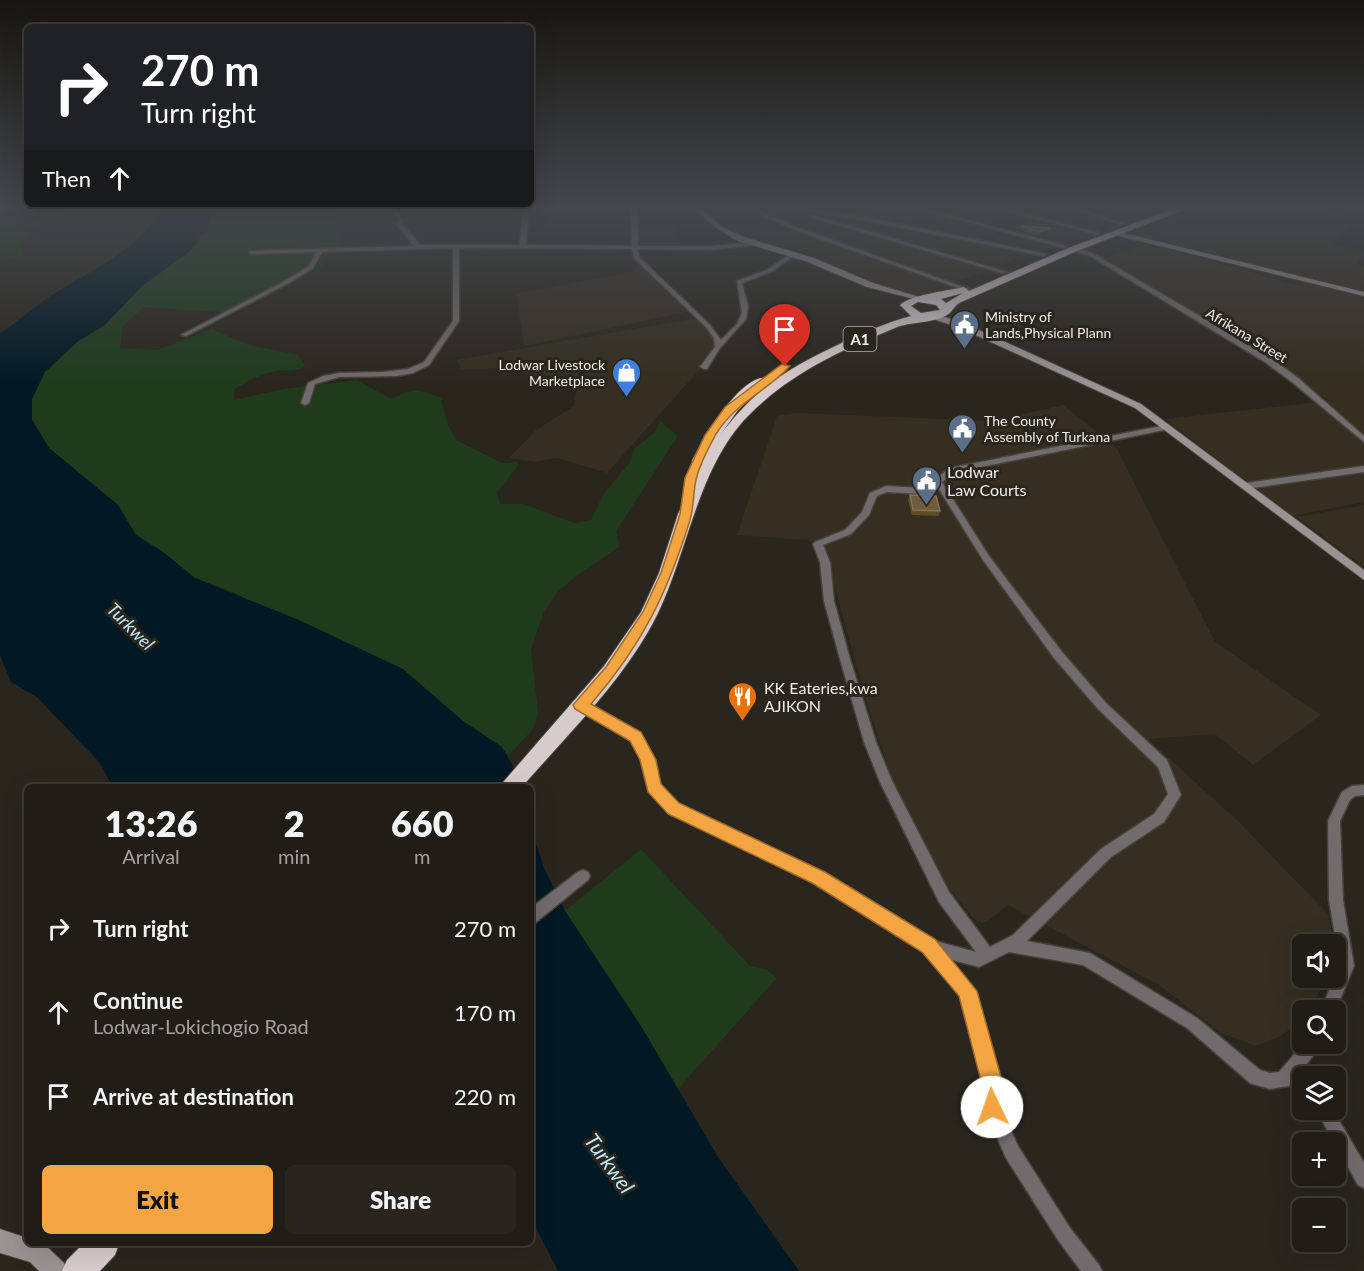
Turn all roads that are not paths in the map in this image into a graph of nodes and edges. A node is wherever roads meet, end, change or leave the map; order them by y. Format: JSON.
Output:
{"nodes":[{"id":1,"x":311,"y":266,"type":"edge"},
{"id":2,"x":456,"y":266,"type":"edge"},
{"id":3,"x":643,"y":266,"type":"edge"},
{"id":4,"x":776,"y":266,"type":"edge"},
{"id":5,"x":825,"y":266,"type":"edge"},
{"id":6,"x":902,"y":266,"type":"edge"},
{"id":7,"x":984,"y":266,"type":"edge"},
{"id":8,"x":1016,"y":266,"type":"edge"},
{"id":9,"x":1030,"y":266,"type":"edge"},
{"id":10,"x":1111,"y":266,"type":"edge"},
{"id":11,"x":1261,"y":266,"type":"edge"},
{"id":12,"x":1004,"y":272,"type":"junction"},
{"id":13,"x":966,"y":289,"type":"junction"},
{"id":14,"x":888,"y":290,"type":"junction"},
{"id":15,"x":1364,"y":294,"type":"edge"},
{"id":16,"x":925,"y":299,"type":"junction"},
{"id":17,"x":906,"y":306,"type":"junction"},
{"id":18,"x":946,"y":310,"type":"junction"},
{"id":19,"x":929,"y":316,"type":"junction"},
{"id":20,"x":963,"y":326,"type":"junction"},
{"id":21,"x":184,"y":335,"type":"dead end"},
{"id":22,"x":718,"y":347,"type":"junction"},
{"id":23,"x":704,"y":368,"type":"dead end"},
{"id":24,"x":305,"y":403,"type":"dead end"},
{"id":25,"x":1166,"y":427,"type":"junction"},
{"id":26,"x":1364,"y":440,"type":"edge"},
{"id":27,"x":1364,"y":469,"type":"edge"},
{"id":28,"x":938,"y":482,"type":"junction"},
{"id":29,"x":1246,"y":486,"type":"junction"},
{"id":30,"x":686,"y":514,"type":"junction"},
{"id":31,"x":1364,"y":576,"type":"edge"},
{"id":32,"x":581,"y":705,"type":"junction"},
{"id":33,"x":511,"y":784,"type":"edge"},
{"id":34,"x":1364,"y":790,"type":"edge"},
{"id":35,"x":583,"y":876,"type":"dead end"},
{"id":36,"x":534,"y":915,"type":"edge"},
{"id":37,"x":1007,"y":945,"type":"junction"},
{"id":38,"x":928,"y":946,"type":"junction"},
{"id":39,"x":987,"y":955,"type":"junction"},
{"id":40,"x":1333,"y":1000,"type":"edge"},
{"id":41,"x":1292,"y":1076,"type":"edge"},
{"id":42,"x":1330,"y":1120,"type":"edge"},
{"id":43,"x":1364,"y":1179,"type":"edge"},
{"id":44,"x":0,"y":1241,"type":"edge"},
{"id":45,"x":102,"y":1246,"type":"edge"},
{"id":46,"x":56,"y":1271,"type":"edge"},
{"id":47,"x":78,"y":1271,"type":"edge"},
{"id":48,"x":1093,"y":1271,"type":"edge"}],
"edges":[{"from":1,"to":21,"type":"street"},
{"from":2,"to":24,"type":"street"},
{"from":3,"to":22,"type":"street"},
{"from":4,"to":22,"type":"street"},
{"from":5,"to":14,"type":"main road"},
{"from":6,"to":13,"type":"street"},
{"from":7,"to":12,"type":"street"},
{"from":8,"to":12,"type":"highway","number":"A1"},
{"from":9,"to":18,"type":"highway","number":"A1"},
{"from":10,"to":26,"type":"street","name":"Afrikana Street"},
{"from":11,"to":15,"type":"main road"},
{"from":12,"to":13,"type":"highway","number":"A1"},
{"from":13,"to":16,"type":"highway","number":"A1"},
{"from":14,"to":16,"type":"main road"},
{"from":14,"to":17,"type":"main road"},
{"from":16,"to":17,"type":"highway","number":"A1"},
{"from":16,"to":18,"type":"highway"},
{"from":17,"to":19,"type":"highway"},
{"from":17,"to":30,"type":"highway","number":"A1"},
{"from":18,"to":19,"type":"highway","number":"A1"},
{"from":18,"to":20,"type":"main road"},
{"from":19,"to":20,"type":"main road"},
{"from":19,"to":30,"type":"highway","number":"A1"},
{"from":20,"to":25,"type":"main road"},
{"from":22,"to":23,"type":"street"},
{"from":25,"to":28,"type":"street"},
{"from":25,"to":29,"type":"main road"},
{"from":27,"to":29,"type":"street"},
{"from":28,"to":37,"type":"street"},
{"from":28,"to":39,"type":"street"},
{"from":29,"to":31,"type":"main road"},
{"from":30,"to":32,"type":"highway","number":"A1"},
{"from":32,"to":33,"type":"highway","number":"A1"},
{"from":32,"to":38,"type":"street"},
{"from":34,"to":40,"type":"street"},
{"from":35,"to":36,"type":"street"},
{"from":37,"to":39,"type":"street"},
{"from":37,"to":41,"type":"street"},
{"from":38,"to":39,"type":"street"},
{"from":38,"to":48,"type":"street"},
{"from":42,"to":43,"type":"street"},
{"from":44,"to":46,"type":"main road"},
{"from":45,"to":47,"type":"highway"}]}
